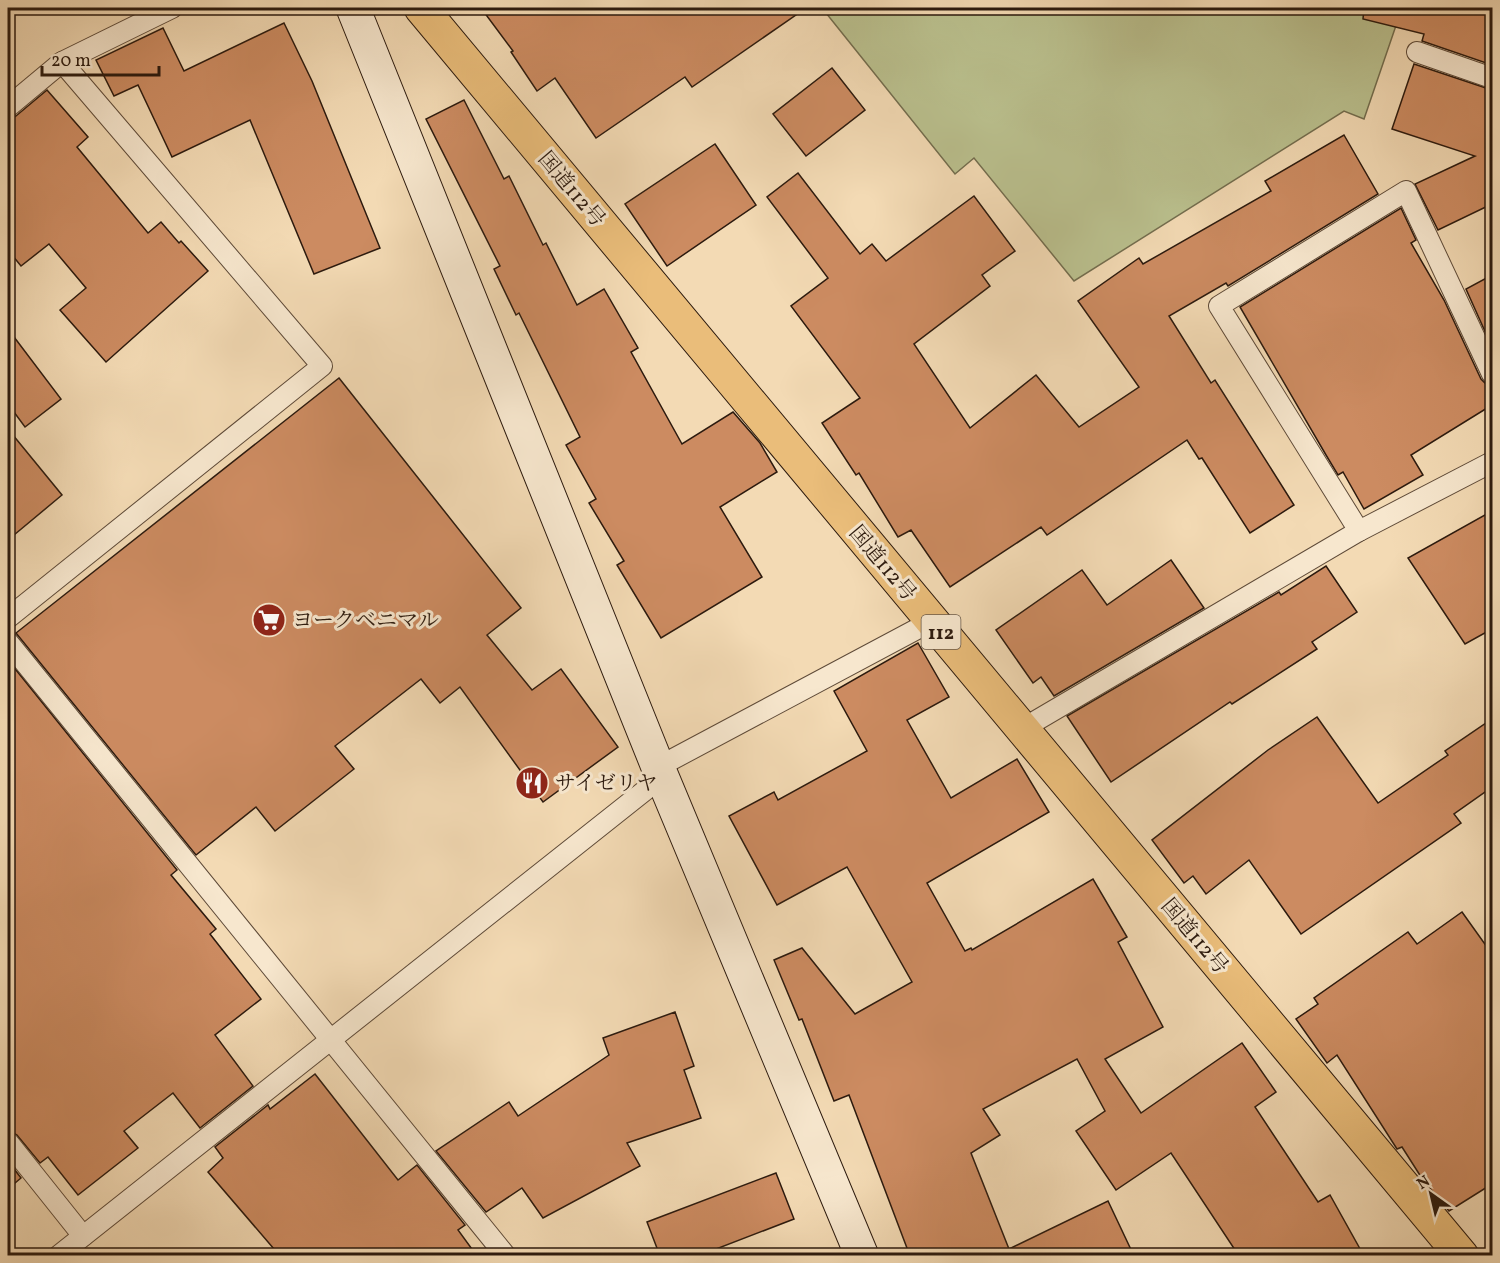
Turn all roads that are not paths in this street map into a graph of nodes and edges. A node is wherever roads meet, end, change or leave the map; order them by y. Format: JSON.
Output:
{"nodes":[{"id":1,"x":172,"y":8,"type":"edge"},
{"id":2,"x":353,"y":8,"type":"edge"},
{"id":3,"x":421,"y":8,"type":"edge"},
{"id":4,"x":1417,"y":52,"type":"dead end"},
{"id":5,"x":62,"y":62,"type":"junction"},
{"id":6,"x":1492,"y":78,"type":"edge"},
{"id":7,"x":8,"y":106,"type":"edge"},
{"id":8,"x":1492,"y":374,"type":"edge"},
{"id":9,"x":1492,"y":462,"type":"edge"},
{"id":10,"x":1359,"y":531,"type":"junction"},
{"id":11,"x":8,"y":618,"type":"edge"},
{"id":12,"x":932,"y":621,"type":"junction"},
{"id":13,"x":8,"y":642,"type":"edge"},
{"id":14,"x":1022,"y":729,"type":"junction"},
{"id":15,"x":660,"y":772,"type":"junction"},
{"id":16,"x":332,"y":1040,"type":"junction"},
{"id":17,"x":8,"y":1142,"type":"edge"},
{"id":18,"x":83,"y":1236,"type":"junction"},
{"id":19,"x":58,"y":1256,"type":"edge"},
{"id":20,"x":506,"y":1256,"type":"edge"},
{"id":21,"x":862,"y":1256,"type":"edge"},
{"id":22,"x":1462,"y":1256,"type":"edge"}],
"edges":[{"from":1,"to":5,"type":"lane"},
{"from":2,"to":15,"type":"street"},
{"from":3,"to":12,"type":"highway","name":"国道112号","number":"112"},
{"from":4,"to":6,"type":"lane"},
{"from":5,"to":7,"type":"lane"},
{"from":5,"to":11,"type":"lane"},
{"from":8,"to":10,"type":"lane"},
{"from":9,"to":10,"type":"lane"},
{"from":10,"to":14,"type":"lane"},
{"from":12,"to":14,"type":"highway","name":"国道112号","number":"112"},
{"from":12,"to":15,"type":"lane"},
{"from":13,"to":16,"type":"lane"},
{"from":14,"to":22,"type":"highway","name":"国道112号","number":"112"},
{"from":15,"to":16,"type":"lane"},
{"from":15,"to":21,"type":"street"},
{"from":16,"to":18,"type":"lane"},
{"from":16,"to":20,"type":"lane"},
{"from":17,"to":18,"type":"lane"},
{"from":18,"to":19,"type":"lane"}]}
